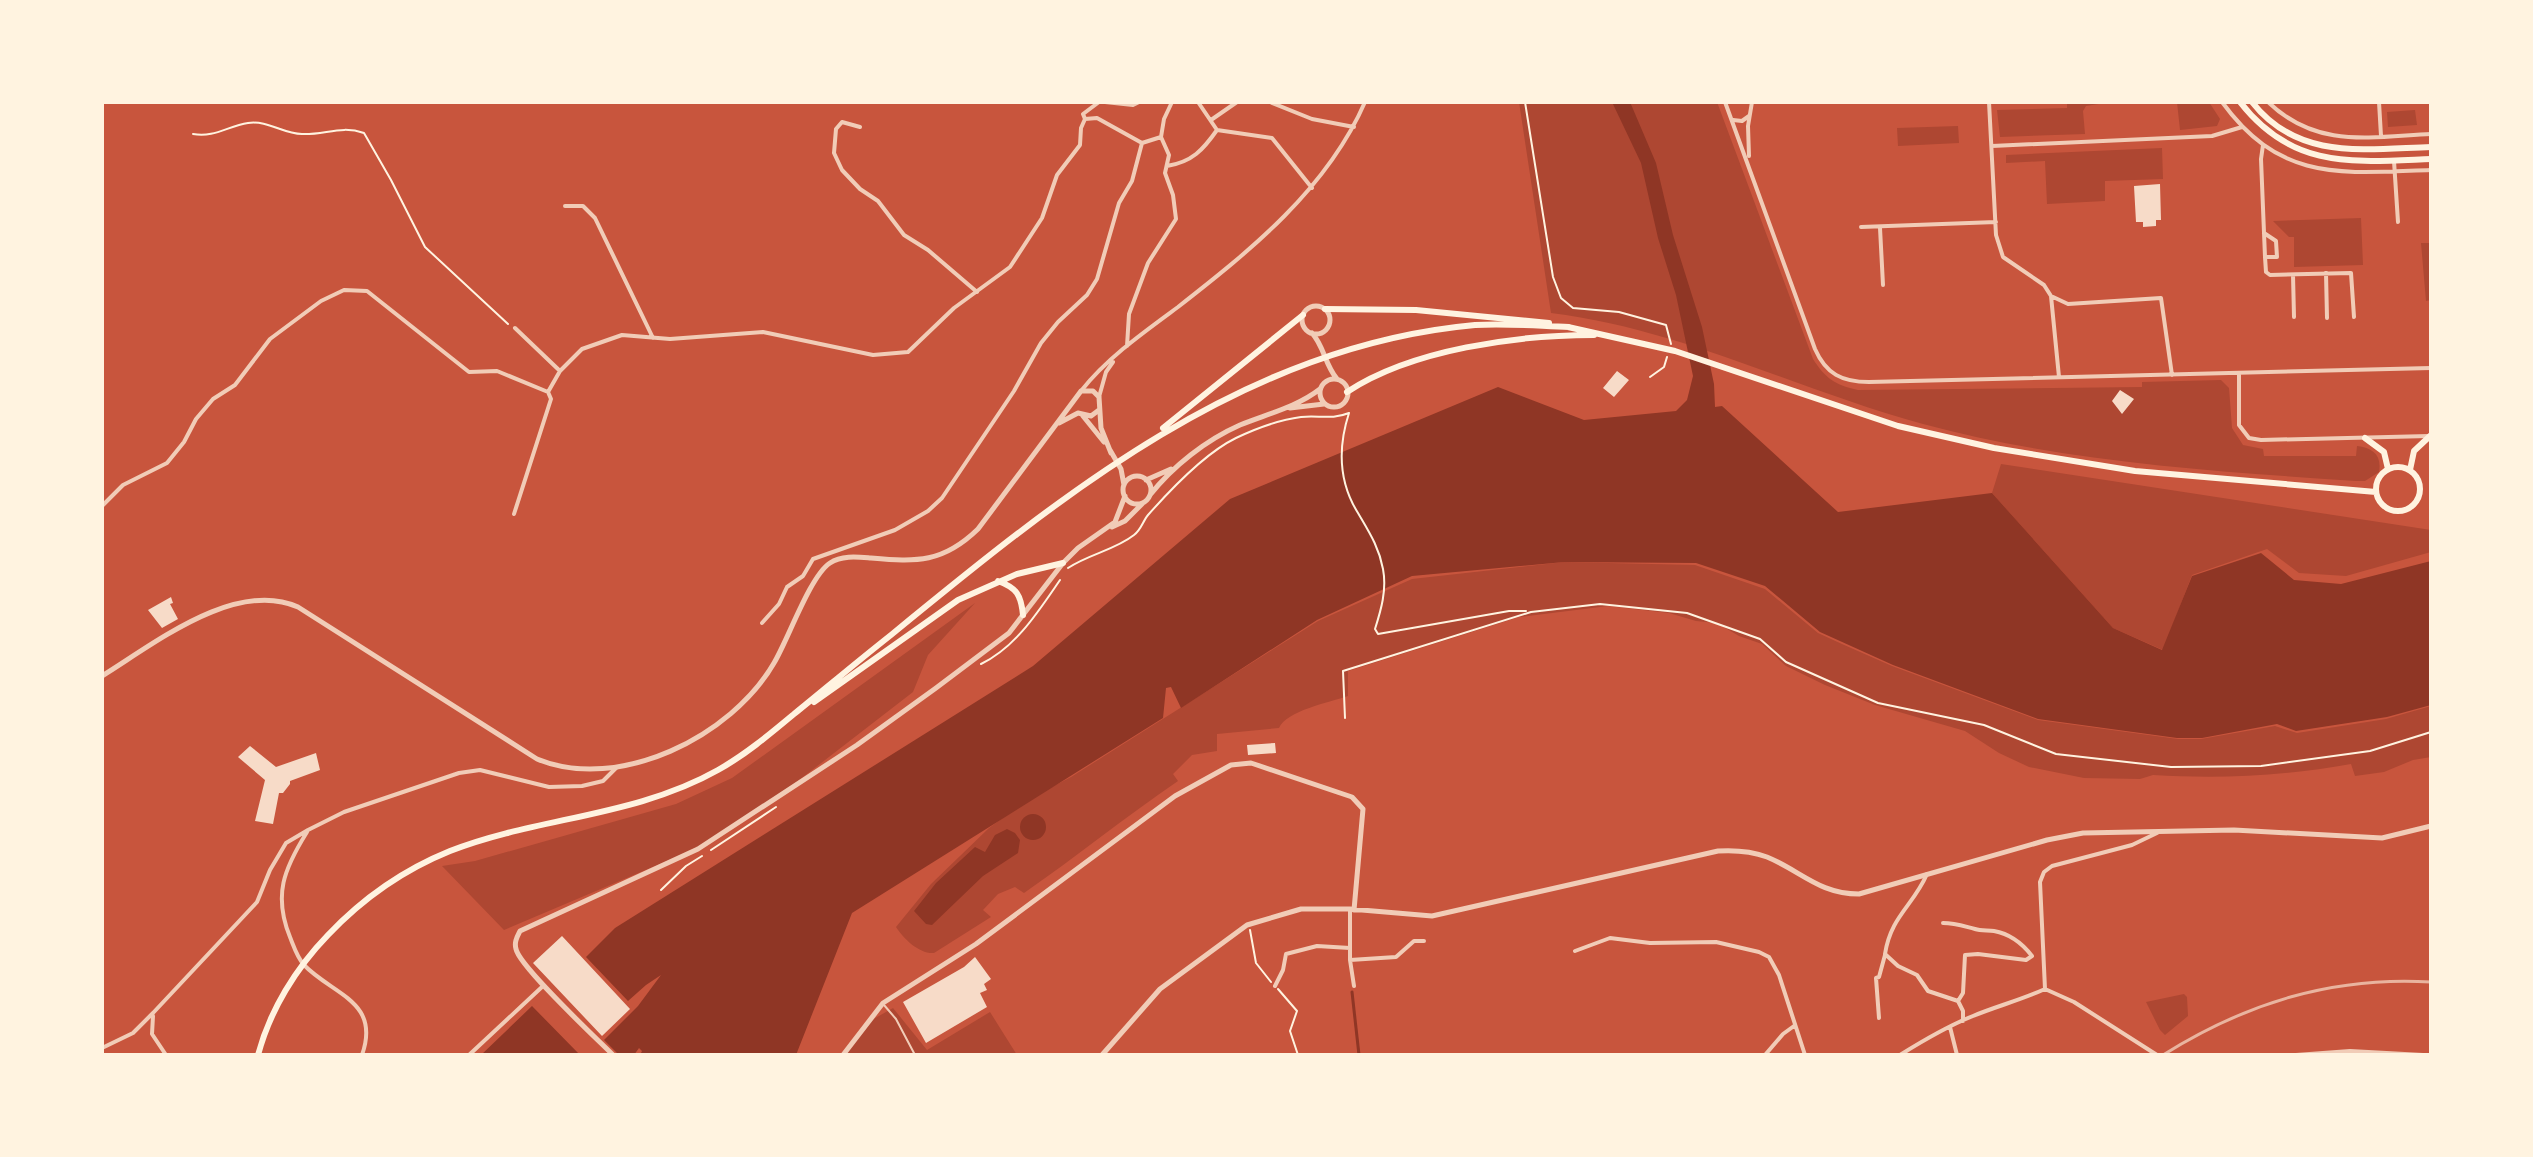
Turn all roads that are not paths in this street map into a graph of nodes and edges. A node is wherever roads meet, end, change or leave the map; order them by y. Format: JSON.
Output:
{"nodes":[{"id":1,"x":1099,"y":102,"type":"edge"},
{"id":2,"x":1105,"y":102,"type":"edge"},
{"id":3,"x":1139,"y":102,"type":"edge"},
{"id":4,"x":1172,"y":102,"type":"edge"},
{"id":5,"x":1198,"y":102,"type":"edge"},
{"id":6,"x":1237,"y":102,"type":"edge"},
{"id":7,"x":1270,"y":102,"type":"edge"},
{"id":8,"x":1365,"y":102,"type":"edge"},
{"id":9,"x":1725,"y":102,"type":"edge"},
{"id":10,"x":1752,"y":102,"type":"edge"},
{"id":11,"x":1989,"y":102,"type":"edge"},
{"id":12,"x":2222,"y":102,"type":"edge"},
{"id":13,"x":2240,"y":102,"type":"edge"},
{"id":14,"x":2252,"y":102,"type":"edge"},
{"id":15,"x":2268,"y":102,"type":"edge"},
{"id":16,"x":2379,"y":102,"type":"edge"},
{"id":17,"x":1749,"y":116,"type":"junction"},
{"id":18,"x":1085,"y":119,"type":"junction"},
{"id":19,"x":1731,"y":119,"type":"junction"},
{"id":20,"x":1211,"y":120,"type":"junction"},
{"id":21,"x":860,"y":127,"type":"dead end"},
{"id":22,"x":1354,"y":127,"type":"junction"},
{"id":23,"x":2242,"y":127,"type":"junction"},
{"id":24,"x":1217,"y":130,"type":"junction"},
{"id":25,"x":2431,"y":134,"type":"edge"},
{"id":26,"x":1161,"y":137,"type":"junction"},
{"id":27,"x":2381,"y":137,"type":"junction"},
{"id":28,"x":1142,"y":143,"type":"junction"},
{"id":29,"x":2263,"y":145,"type":"junction"},
{"id":30,"x":1992,"y":146,"type":"junction"},
{"id":31,"x":2431,"y":147,"type":"edge"},
{"id":32,"x":2431,"y":159,"type":"edge"},
{"id":33,"x":2394,"y":160,"type":"junction"},
{"id":34,"x":1749,"y":163,"type":"junction"},
{"id":35,"x":1167,"y":166,"type":"junction"},
{"id":36,"x":2431,"y":170,"type":"edge"},
{"id":37,"x":2396,"y":171,"type":"junction"},
{"id":38,"x":1312,"y":188,"type":"junction"},
{"id":39,"x":565,"y":206,"type":"dead end"},
{"id":40,"x":1996,"y":222,"type":"junction"},
{"id":41,"x":2398,"y":222,"type":"dead end"},
{"id":42,"x":1880,"y":226,"type":"junction"},
{"id":43,"x":1861,"y":227,"type":"dead end"},
{"id":44,"x":2264,"y":233,"type":"junction"},
{"id":45,"x":2265,"y":257,"type":"junction"},
{"id":46,"x":2326,"y":273,"type":"junction"},
{"id":47,"x":2293,"y":274,"type":"junction"},
{"id":48,"x":1883,"y":285,"type":"dead end"},
{"id":49,"x":977,"y":292,"type":"junction"},
{"id":50,"x":2051,"y":296,"type":"junction"},
{"id":51,"x":1325,"y":309,"type":"junction"},
{"id":52,"x":1303,"y":315,"type":"junction"},
{"id":53,"x":2294,"y":317,"type":"dead end"},
{"id":54,"x":2354,"y":317,"type":"dead end"},
{"id":55,"x":2327,"y":318,"type":"dead end"},
{"id":56,"x":1569,"y":327,"type":"junction"},
{"id":57,"x":515,"y":328,"type":"road end"},
{"id":58,"x":1326,"y":329,"type":"junction"},
{"id":59,"x":1312,"y":333,"type":"junction"},
{"id":60,"x":1613,"y":335,"type":"junction"},
{"id":61,"x":653,"y":338,"type":"junction"},
{"id":62,"x":1320,"y":344,"type":"junction"},
{"id":63,"x":1127,"y":346,"type":"junction"},
{"id":64,"x":1114,"y":360,"type":"junction"},
{"id":65,"x":1328,"y":365,"type":"junction"},
{"id":66,"x":2431,"y":368,"type":"edge"},
{"id":67,"x":560,"y":371,"type":"junction"},
{"id":68,"x":2239,"y":373,"type":"junction"},
{"id":69,"x":2172,"y":375,"type":"junction"},
{"id":70,"x":2059,"y":378,"type":"junction"},
{"id":71,"x":1338,"y":380,"type":"junction"},
{"id":72,"x":1322,"y":386,"type":"junction"},
{"id":73,"x":1081,"y":391,"type":"junction"},
{"id":74,"x":548,"y":392,"type":"junction"},
{"id":75,"x":1347,"y":392,"type":"junction"},
{"id":76,"x":1099,"y":397,"type":"junction"},
{"id":77,"x":1074,"y":399,"type":"junction"},
{"id":78,"x":1324,"y":404,"type":"junction"},
{"id":79,"x":1100,"y":408,"type":"junction"},
{"id":80,"x":1281,"y":409,"type":"junction"},
{"id":81,"x":1080,"y":415,"type":"junction"},
{"id":82,"x":1055,"y":426,"type":"junction"},
{"id":83,"x":2431,"y":436,"type":"edge"},
{"id":84,"x":2365,"y":438,"type":"junction"},
{"id":85,"x":1143,"y":444,"type":"junction"},
{"id":86,"x":1111,"y":453,"type":"junction"},
{"id":87,"x":1179,"y":465,"type":"junction"},
{"id":88,"x":1121,"y":469,"type":"junction"},
{"id":89,"x":2388,"y":469,"type":"junction"},
{"id":90,"x":2410,"y":470,"type":"junction"},
{"id":91,"x":1136,"y":476,"type":"junction"},
{"id":92,"x":1146,"y":480,"type":"junction"},
{"id":93,"x":1124,"y":486,"type":"junction"},
{"id":94,"x":2420,"y":490,"type":"junction"},
{"id":95,"x":2431,"y":490,"type":"edge"},
{"id":96,"x":2376,"y":492,"type":"junction"},
{"id":97,"x":1150,"y":495,"type":"junction"},
{"id":98,"x":1125,"y":496,"type":"junction"},
{"id":99,"x":1143,"y":503,"type":"junction"},
{"id":100,"x":102,"y":506,"type":"edge"},
{"id":101,"x":514,"y":514,"type":"dead end"},
{"id":102,"x":1104,"y":531,"type":"junction"},
{"id":103,"x":829,"y":551,"type":"junction"},
{"id":104,"x":832,"y":562,"type":"junction"},
{"id":105,"x":1063,"y":563,"type":"junction"},
{"id":106,"x":998,"y":581,"type":"junction"},
{"id":107,"x":1023,"y":615,"type":"junction"},
{"id":108,"x":762,"y":623,"type":"dead end"},
{"id":109,"x":102,"y":676,"type":"edge"},
{"id":110,"x":775,"y":729,"type":"junction"},
{"id":111,"x":617,"y":765,"type":"junction"},
{"id":112,"x":2431,"y":826,"type":"edge"},
{"id":113,"x":308,"y":830,"type":"junction"},
{"id":114,"x":2159,"y":831,"type":"junction"},
{"id":115,"x":1927,"y":874,"type":"junction"},
{"id":116,"x":1352,"y":909,"type":"junction"},
{"id":117,"x":1943,"y":923,"type":"dead end"},
{"id":118,"x":1424,"y":941,"type":"dead end"},
{"id":119,"x":1350,"y":948,"type":"junction"},
{"id":120,"x":1575,"y":951,"type":"dead end"},
{"id":121,"x":1885,"y":952,"type":"junction"},
{"id":122,"x":2032,"y":956,"type":"junction"},
{"id":123,"x":2044,"y":959,"type":"junction"},
{"id":124,"x":1350,"y":960,"type":"junction"},
{"id":125,"x":543,"y":986,"type":"junction"},
{"id":126,"x":1275,"y":986,"type":"dead end"},
{"id":127,"x":1354,"y":986,"type":"dead end"},
{"id":128,"x":2045,"y":989,"type":"junction"},
{"id":129,"x":1958,"y":1001,"type":"junction"},
{"id":130,"x":883,"y":1003,"type":"junction"},
{"id":131,"x":153,"y":1013,"type":"junction"},
{"id":132,"x":1879,"y":1018,"type":"dead end"},
{"id":133,"x":1963,"y":1021,"type":"junction"},
{"id":134,"x":1794,"y":1026,"type":"junction"},
{"id":135,"x":1950,"y":1027,"type":"junction"},
{"id":136,"x":102,"y":1048,"type":"edge"},
{"id":137,"x":2155,"y":1053,"type":"edge"},
{"id":138,"x":166,"y":1055,"type":"edge"},
{"id":139,"x":258,"y":1055,"type":"edge"},
{"id":140,"x":362,"y":1055,"type":"edge"},
{"id":141,"x":469,"y":1055,"type":"edge"},
{"id":142,"x":613,"y":1055,"type":"edge"},
{"id":143,"x":843,"y":1055,"type":"edge"},
{"id":144,"x":915,"y":1055,"type":"edge"},
{"id":145,"x":1102,"y":1055,"type":"edge"},
{"id":146,"x":1765,"y":1055,"type":"edge"},
{"id":147,"x":1805,"y":1055,"type":"edge"},
{"id":148,"x":1900,"y":1055,"type":"edge"},
{"id":149,"x":1957,"y":1055,"type":"edge"},
{"id":150,"x":2147,"y":1055,"type":"edge"},
{"id":151,"x":2298,"y":1055,"type":"edge"},
{"id":152,"x":2423,"y":1055,"type":"edge"}],
"edges":[{"from":1,"to":18,"type":"street"},
{"from":2,"to":3,"type":"street"},
{"from":4,"to":26,"type":"street"},
{"from":5,"to":20,"type":"street"},
{"from":6,"to":20,"type":"street"},
{"from":7,"to":22,"type":"street"},
{"from":8,"to":22,"type":"street"},
{"from":9,"to":19,"type":"street"},
{"from":10,"to":17,"type":"street"},
{"from":11,"to":30,"type":"street"},
{"from":12,"to":23,"type":"street"},
{"from":13,"to":33,"type":"main road"},
{"from":14,"to":31,"type":"main road"},
{"from":15,"to":27,"type":"street"},
{"from":16,"to":27,"type":"street"},
{"from":17,"to":19,"type":"street"},
{"from":17,"to":34,"type":"street"},
{"from":18,"to":28,"type":"street"},
{"from":18,"to":49,"type":"street"},
{"from":19,"to":34,"type":"street"},
{"from":20,"to":24,"type":"street"},
{"from":21,"to":49,"type":"street"},
{"from":22,"to":38,"type":"street"},
{"from":23,"to":29,"type":"street"},
{"from":23,"to":30,"type":"street"},
{"from":24,"to":35,"type":"street"},
{"from":24,"to":38,"type":"street"},
{"from":25,"to":27,"type":"street"},
{"from":26,"to":28,"type":"street"},
{"from":26,"to":35,"type":"street"},
{"from":28,"to":103,"type":"street"},
{"from":29,"to":37,"type":"street"},
{"from":29,"to":44,"type":"street"},
{"from":30,"to":40,"type":"street"},
{"from":32,"to":33,"type":"main road"},
{"from":33,"to":37,"type":"street"},
{"from":34,"to":70,"type":"street"},
{"from":35,"to":63,"type":"street"},
{"from":36,"to":37,"type":"street"},
{"from":37,"to":41,"type":"street"},
{"from":38,"to":63,"type":"street"},
{"from":39,"to":61,"type":"street"},
{"from":40,"to":42,"type":"street"},
{"from":40,"to":50,"type":"street"},
{"from":42,"to":43,"type":"street"},
{"from":42,"to":48,"type":"street"},
{"from":44,"to":45,"type":"street"},
{"from":44,"to":45,"type":"street"},
{"from":45,"to":47,"type":"street"},
{"from":46,"to":47,"type":"street"},
{"from":46,"to":54,"type":"street"},
{"from":46,"to":55,"type":"street"},
{"from":47,"to":53,"type":"street"},
{"from":49,"to":61,"type":"street"},
{"from":50,"to":69,"type":"street"},
{"from":50,"to":70,"type":"street"},
{"from":51,"to":52,"type":"street"},
{"from":51,"to":56,"type":"main road"},
{"from":51,"to":58,"type":"street"},
{"from":52,"to":59,"type":"street"},
{"from":52,"to":85,"type":"main road"},
{"from":56,"to":60,"type":"main road"},
{"from":56,"to":85,"type":"main road"},
{"from":57,"to":67,"type":"street"},
{"from":58,"to":59,"type":"street"},
{"from":58,"to":62,"type":"street"},
{"from":59,"to":62,"type":"street"},
{"from":60,"to":75,"type":"main road"},
{"from":60,"to":96,"type":"main road"},
{"from":61,"to":67,"type":"street"},
{"from":62,"to":65,"type":"street"},
{"from":63,"to":64,"type":"street"},
{"from":64,"to":73,"type":"street"},
{"from":64,"to":76,"type":"street"},
{"from":65,"to":71,"type":"street"},
{"from":65,"to":72,"type":"street"},
{"from":66,"to":68,"type":"street"},
{"from":67,"to":74,"type":"street"},
{"from":68,"to":69,"type":"street"},
{"from":68,"to":84,"type":"street"},
{"from":69,"to":70,"type":"street"},
{"from":71,"to":72,"type":"street"},
{"from":71,"to":75,"type":"street"},
{"from":72,"to":78,"type":"street"},
{"from":72,"to":80,"type":"street"},
{"from":73,"to":76,"type":"street"},
{"from":73,"to":77,"type":"street"},
{"from":74,"to":100,"type":"street"},
{"from":74,"to":101,"type":"street"},
{"from":75,"to":78,"type":"street"},
{"from":76,"to":79,"type":"street"},
{"from":77,"to":81,"type":"street"},
{"from":77,"to":82,"type":"street"},
{"from":78,"to":80,"type":"street"},
{"from":79,"to":81,"type":"street"},
{"from":79,"to":86,"type":"street"},
{"from":80,"to":87,"type":"street"},
{"from":81,"to":82,"type":"street"},
{"from":81,"to":86,"type":"street"},
{"from":82,"to":104,"type":"street"},
{"from":83,"to":84,"type":"street"},
{"from":83,"to":90,"type":"main road"},
{"from":84,"to":89,"type":"main road"},
{"from":85,"to":110,"type":"main road"},
{"from":86,"to":88,"type":"street"},
{"from":87,"to":92,"type":"street"},
{"from":87,"to":97,"type":"street"},
{"from":88,"to":91,"type":"street"},
{"from":88,"to":93,"type":"street"},
{"from":89,"to":90,"type":"main road"},
{"from":89,"to":96,"type":"main road"},
{"from":90,"to":94,"type":"main road"},
{"from":91,"to":92,"type":"street"},
{"from":91,"to":93,"type":"street"},
{"from":92,"to":97,"type":"street"},
{"from":93,"to":98,"type":"street"},
{"from":94,"to":95,"type":"main road"},
{"from":94,"to":96,"type":"main road"},
{"from":97,"to":99,"type":"street"},
{"from":98,"to":99,"type":"street"},
{"from":98,"to":102,"type":"street"},
{"from":99,"to":102,"type":"street"},
{"from":102,"to":105,"type":"street"},
{"from":103,"to":104,"type":"street"},
{"from":103,"to":108,"type":"street"},
{"from":104,"to":111,"type":"street"},
{"from":105,"to":106,"type":"main road"},
{"from":105,"to":107,"type":"street"},
{"from":106,"to":107,"type":"main road"},
{"from":106,"to":110,"type":"main road"},
{"from":107,"to":125,"type":"street"},
{"from":109,"to":111,"type":"street"},
{"from":110,"to":139,"type":"main road"},
{"from":111,"to":113,"type":"street"},
{"from":112,"to":114,"type":"street"},
{"from":113,"to":131,"type":"street"},
{"from":113,"to":140,"type":"street"},
{"from":114,"to":115,"type":"street"},
{"from":114,"to":123,"type":"street"},
{"from":115,"to":116,"type":"street"},
{"from":115,"to":121,"type":"street"},
{"from":116,"to":119,"type":"street"},
{"from":116,"to":130,"type":"street"},
{"from":116,"to":145,"type":"street"},
{"from":117,"to":122,"type":"street"},
{"from":118,"to":124,"type":"street"},
{"from":119,"to":124,"type":"street"},
{"from":119,"to":126,"type":"street"},
{"from":120,"to":134,"type":"street"},
{"from":121,"to":129,"type":"street"},
{"from":121,"to":132,"type":"street"},
{"from":122,"to":123,"type":"street"},
{"from":122,"to":129,"type":"street"},
{"from":123,"to":128,"type":"street"},
{"from":124,"to":127,"type":"street"},
{"from":125,"to":141,"type":"street"},
{"from":125,"to":142,"type":"street"},
{"from":128,"to":133,"type":"street"},
{"from":128,"to":137,"type":"street"},
{"from":129,"to":133,"type":"street"},
{"from":130,"to":143,"type":"street"},
{"from":130,"to":144,"type":"lane"},
{"from":131,"to":136,"type":"street"},
{"from":131,"to":138,"type":"street"},
{"from":133,"to":135,"type":"street"},
{"from":134,"to":146,"type":"street"},
{"from":134,"to":147,"type":"street"},
{"from":135,"to":148,"type":"street"},
{"from":135,"to":149,"type":"street"},
{"from":137,"to":150,"type":"street"},
{"from":151,"to":152,"type":"street"}]}
